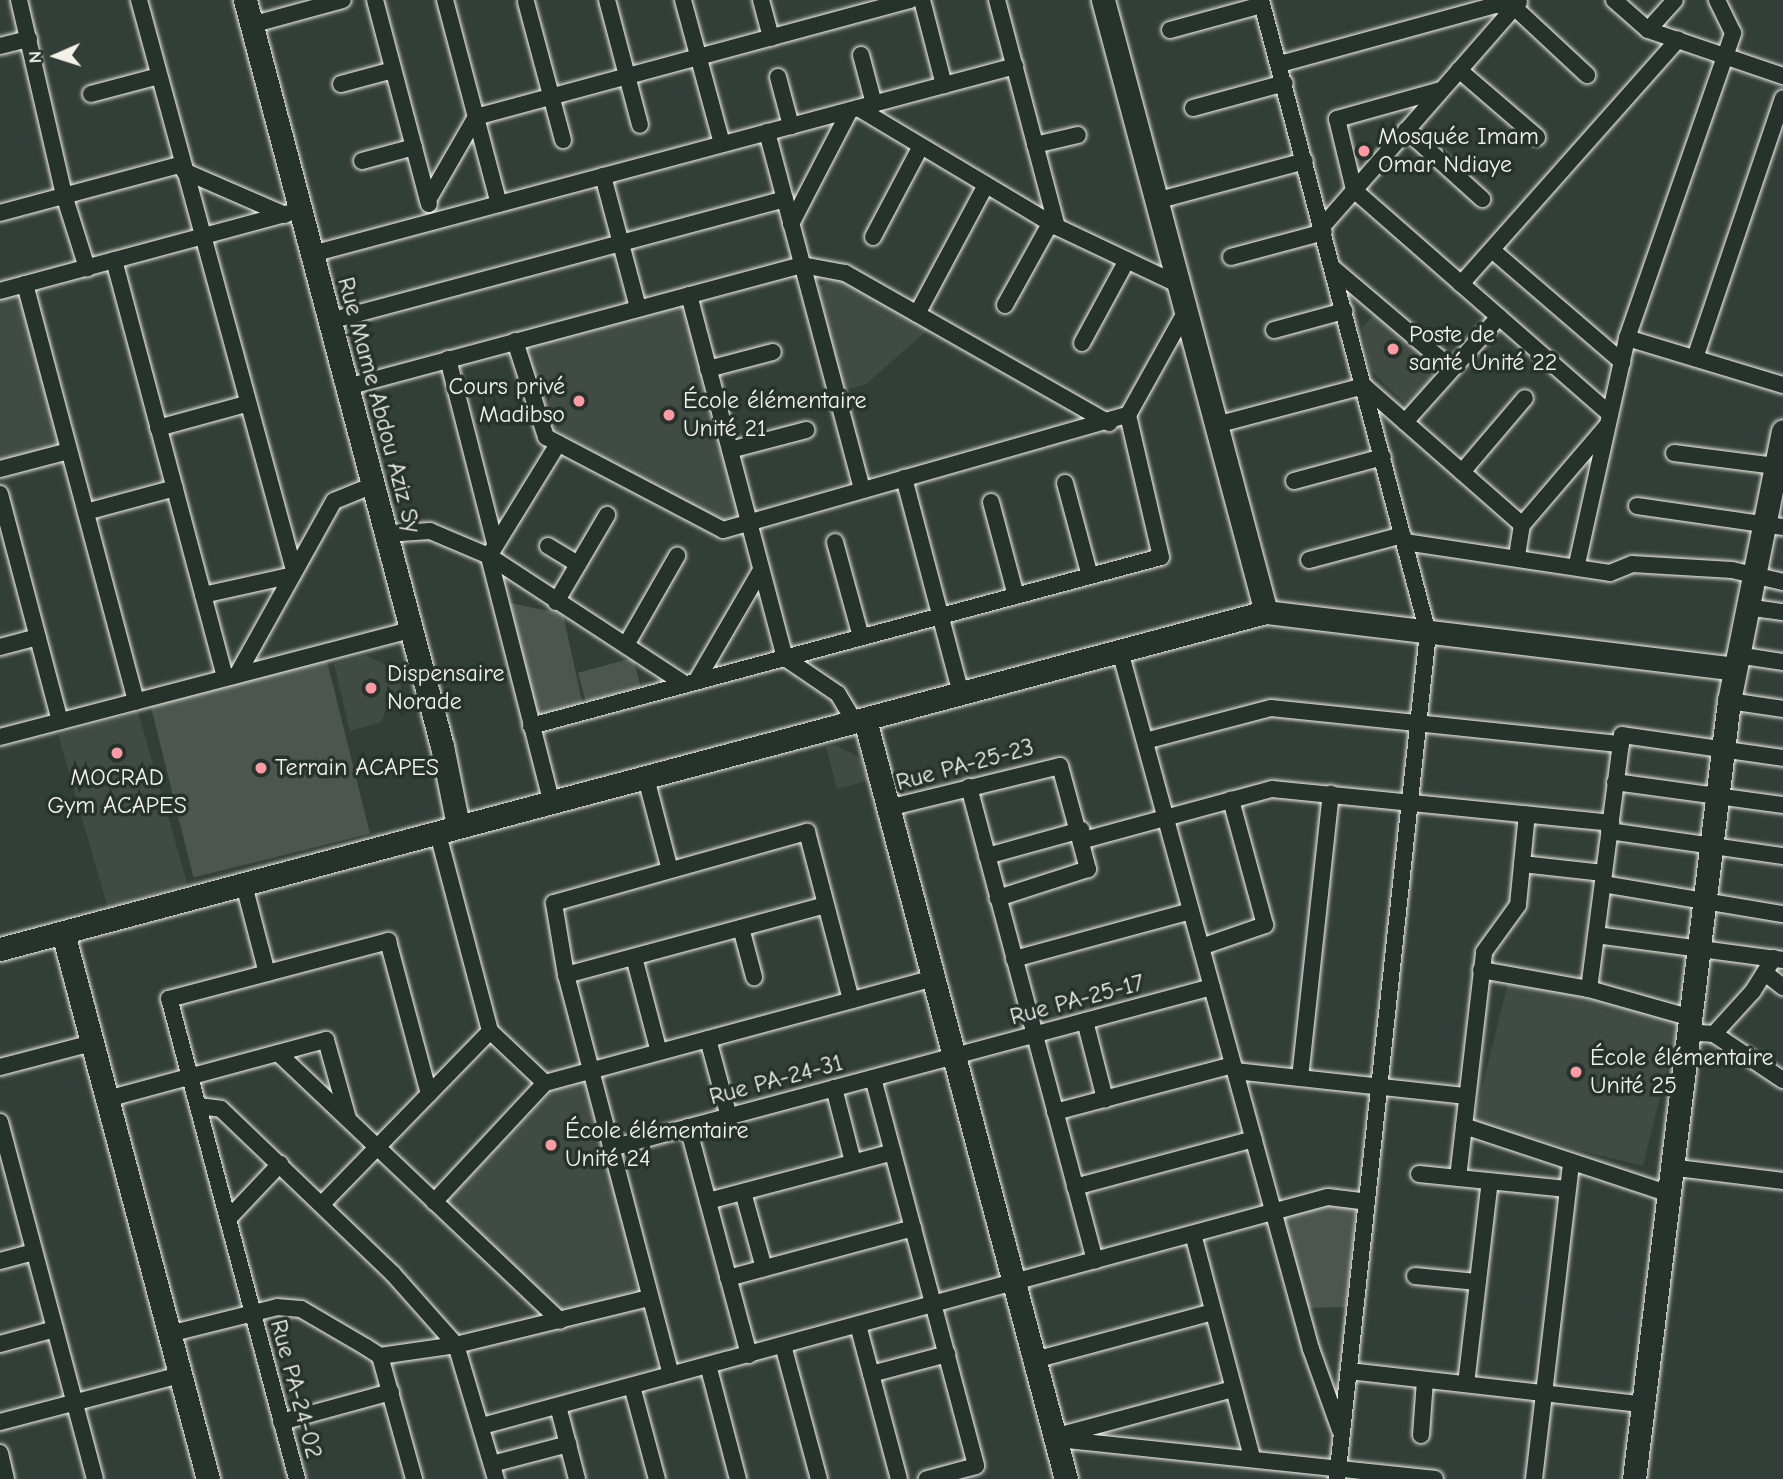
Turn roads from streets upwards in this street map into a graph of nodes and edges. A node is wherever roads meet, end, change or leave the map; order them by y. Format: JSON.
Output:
{"nodes":[{"id":1,"x":19,"y":0,"type":"edge"},
{"id":2,"x":139,"y":0,"type":"edge"},
{"id":3,"x":245,"y":0,"type":"edge"},
{"id":4,"x":343,"y":0,"type":"edge"},
{"id":5,"x":375,"y":0,"type":"edge"},
{"id":6,"x":445,"y":0,"type":"edge"},
{"id":7,"x":607,"y":0,"type":"edge"},
{"id":8,"x":683,"y":0,"type":"edge"},
{"id":9,"x":761,"y":0,"type":"edge"},
{"id":10,"x":911,"y":0,"type":"edge"},
{"id":11,"x":922,"y":0,"type":"edge"},
{"id":12,"x":997,"y":0,"type":"edge"},
{"id":13,"x":1103,"y":0,"type":"edge"},
{"id":14,"x":1614,"y":0,"type":"edge"},
{"id":15,"x":1675,"y":0,"type":"edge"},
{"id":16,"x":1717,"y":0,"type":"edge"},
{"id":17,"x":526,"y":2,"type":"edge"},
{"id":18,"x":1261,"y":3,"type":"edge"},
{"id":19,"x":1517,"y":3,"type":"edge"},
{"id":20,"x":849,"y":8,"type":"edge"},
{"id":21,"x":251,"y":25,"type":"junction"},
{"id":22,"x":1170,"y":30,"type":"dead end"},
{"id":23,"x":1648,"y":30,"type":"junction"},
{"id":24,"x":771,"y":37,"type":"junction"},
{"id":25,"x":29,"y":39,"type":"junction"},
{"id":26,"x":1678,"y":40,"type":"junction"},
{"id":27,"x":0,"y":46,"type":"edge"},
{"id":28,"x":861,"y":55,"type":"dead end"},
{"id":29,"x":698,"y":57,"type":"junction"},
{"id":30,"x":1726,"y":58,"type":"junction"},
{"id":31,"x":1280,"y":64,"type":"junction"},
{"id":32,"x":1014,"y":66,"type":"junction"},
{"id":33,"x":1459,"y":69,"type":"junction"},
{"id":34,"x":393,"y":70,"type":"junction"},
{"id":35,"x":1587,"y":75,"type":"dead end"},
{"id":36,"x":159,"y":76,"type":"junction"},
{"id":37,"x":627,"y":76,"type":"junction"},
{"id":38,"x":1783,"y":76,"type":"edge"},
{"id":39,"x":778,"y":77,"type":"dead end"},
{"id":40,"x":1285,"y":83,"type":"junction"},
{"id":41,"x":341,"y":84,"type":"dead end"},
{"id":42,"x":944,"y":85,"type":"junction"},
{"id":43,"x":1441,"y":90,"type":"junction"},
{"id":44,"x":92,"y":94,"type":"dead end"},
{"id":45,"x":551,"y":96,"type":"junction"},
{"id":46,"x":1783,"y":98,"type":"edge"},
{"id":47,"x":874,"y":104,"type":"junction"},
{"id":48,"x":1193,"y":108,"type":"dead end"},
{"id":49,"x":854,"y":109,"type":"junction"},
{"id":50,"x":476,"y":117,"type":"junction"},
{"id":51,"x":640,"y":125,"type":"dead end"},
{"id":52,"x":791,"y":126,"type":"junction"},
{"id":53,"x":1406,"y":130,"type":"junction"},
{"id":54,"x":767,"y":132,"type":"junction"},
{"id":55,"x":1079,"y":135,"type":"dead end"},
{"id":56,"x":1537,"y":137,"type":"dead end"},
{"id":57,"x":563,"y":140,"type":"dead end"},
{"id":58,"x":722,"y":145,"type":"junction"},
{"id":59,"x":1035,"y":145,"type":"junction"},
{"id":60,"x":414,"y":147,"type":"junction"},
{"id":61,"x":920,"y":148,"type":"junction"},
{"id":62,"x":362,"y":161,"type":"dead end"},
{"id":63,"x":1305,"y":161,"type":"junction"},
{"id":64,"x":184,"y":167,"type":"junction"},
{"id":65,"x":603,"y":176,"type":"junction"},
{"id":66,"x":986,"y":185,"type":"junction"},
{"id":67,"x":1354,"y":190,"type":"junction"},
{"id":68,"x":64,"y":195,"type":"junction"},
{"id":69,"x":1482,"y":198,"type":"dead end"},
{"id":70,"x":785,"y":199,"type":"junction"},
{"id":71,"x":428,"y":200,"type":"junction"},
{"id":72,"x":1157,"y":201,"type":"junction"},
{"id":73,"x":499,"y":204,"type":"junction"},
{"id":74,"x":0,"y":213,"type":"edge"},
{"id":75,"x":293,"y":213,"type":"junction"},
{"id":76,"x":434,"y":222,"type":"junction"},
{"id":77,"x":791,"y":224,"type":"junction"},
{"id":78,"x":1054,"y":225,"type":"junction"},
{"id":79,"x":1323,"y":230,"type":"junction"},
{"id":80,"x":202,"y":237,"type":"junction"},
{"id":81,"x":873,"y":237,"type":"dead end"},
{"id":82,"x":621,"y":243,"type":"junction"},
{"id":83,"x":1492,"y":250,"type":"junction"},
{"id":84,"x":312,"y":254,"type":"junction"},
{"id":85,"x":1231,"y":257,"type":"dead end"},
{"id":86,"x":114,"y":260,"type":"junction"},
{"id":87,"x":1127,"y":260,"type":"junction"},
{"id":88,"x":802,"y":265,"type":"junction"},
{"id":89,"x":87,"y":268,"type":"junction"},
{"id":90,"x":1333,"y":268,"type":"junction"},
{"id":91,"x":25,"y":284,"type":"junction"},
{"id":92,"x":1461,"y":284,"type":"junction"},
{"id":93,"x":1179,"y":285,"type":"junction"},
{"id":94,"x":0,"y":291,"type":"edge"},
{"id":95,"x":689,"y":295,"type":"junction"},
{"id":96,"x":1005,"y":305,"type":"dead end"},
{"id":97,"x":638,"y":308,"type":"junction"},
{"id":98,"x":1186,"y":311,"type":"junction"},
{"id":99,"x":1344,"y":311,"type":"junction"},
{"id":100,"x":917,"y":314,"type":"junction"},
{"id":101,"x":1499,"y":317,"type":"junction"},
{"id":102,"x":330,"y":321,"type":"junction"},
{"id":103,"x":1274,"y":330,"type":"dead end"},
{"id":104,"x":1627,"y":338,"type":"junction"},
{"id":105,"x":515,"y":341,"type":"junction"},
{"id":106,"x":1082,"y":343,"type":"dead end"},
{"id":107,"x":773,"y":352,"type":"dead end"},
{"id":108,"x":1695,"y":358,"type":"junction"},
{"id":109,"x":448,"y":359,"type":"junction"},
{"id":110,"x":1622,"y":362,"type":"junction"},
{"id":111,"x":708,"y":369,"type":"junction"},
{"id":112,"x":1452,"y":369,"type":"junction"},
{"id":113,"x":1783,"y":385,"type":"edge"},
{"id":114,"x":1364,"y":386,"type":"junction"},
{"id":115,"x":347,"y":387,"type":"junction"},
{"id":116,"x":1525,"y":398,"type":"dead end"},
{"id":117,"x":246,"y":404,"type":"junction"},
{"id":118,"x":1128,"y":415,"type":"junction"},
{"id":119,"x":1609,"y":419,"type":"junction"},
{"id":120,"x":1405,"y":422,"type":"junction"},
{"id":121,"x":1110,"y":423,"type":"junction"},
{"id":122,"x":1216,"y":425,"type":"junction"},
{"id":123,"x":159,"y":428,"type":"junction"},
{"id":124,"x":806,"y":430,"type":"dead end"},
{"id":125,"x":1783,"y":431,"type":"edge"},
{"id":126,"x":558,"y":444,"type":"junction"},
{"id":127,"x":730,"y":450,"type":"junction"},
{"id":128,"x":69,"y":451,"type":"junction"},
{"id":129,"x":1674,"y":453,"type":"dead end"},
{"id":130,"x":1383,"y":457,"type":"junction"},
{"id":131,"x":1779,"y":467,"type":"edge"},
{"id":132,"x":0,"y":469,"type":"edge"},
{"id":133,"x":1462,"y":472,"type":"junction"},
{"id":134,"x":904,"y":478,"type":"junction"},
{"id":135,"x":1294,"y":481,"type":"dead end"},
{"id":136,"x":1065,"y":483,"type":"dead end"},
{"id":137,"x":373,"y":485,"type":"junction"},
{"id":138,"x":174,"y":488,"type":"junction"},
{"id":139,"x":862,"y":490,"type":"junction"},
{"id":140,"x":0,"y":494,"type":"edge"},
{"id":141,"x":991,"y":502,"type":"dead end"},
{"id":142,"x":1637,"y":506,"type":"dead end"},
{"id":143,"x":86,"y":512,"type":"junction"},
{"id":144,"x":607,"y":515,"type":"dead end"},
{"id":145,"x":748,"y":520,"type":"junction"},
{"id":146,"x":1522,"y":525,"type":"junction"},
{"id":147,"x":1773,"y":525,"type":"edge"},
{"id":148,"x":386,"y":534,"type":"junction"},
{"id":149,"x":1404,"y":539,"type":"junction"},
{"id":150,"x":835,"y":542,"type":"dead end"},
{"id":151,"x":548,"y":546,"type":"dead end"},
{"id":152,"x":7,"y":549,"type":"edge"},
{"id":153,"x":492,"y":549,"type":"junction"},
{"id":154,"x":677,"y":556,"type":"dead end"},
{"id":155,"x":1517,"y":556,"type":"junction"},
{"id":156,"x":1309,"y":560,"type":"dead end"},
{"id":157,"x":578,"y":564,"type":"junction"},
{"id":158,"x":1577,"y":564,"type":"junction"},
{"id":159,"x":761,"y":570,"type":"junction"},
{"id":160,"x":292,"y":573,"type":"junction"},
{"id":161,"x":1752,"y":574,"type":"junction"},
{"id":162,"x":1090,"y":576,"type":"junction"},
{"id":163,"x":1783,"y":582,"type":"edge"},
{"id":164,"x":203,"y":595,"type":"junction"},
{"id":165,"x":1016,"y":596,"type":"junction"},
{"id":166,"x":556,"y":602,"type":"junction"},
{"id":167,"x":1746,"y":607,"type":"junction"},
{"id":168,"x":1266,"y":612,"type":"junction"},
{"id":169,"x":940,"y":616,"type":"junction"},
{"id":170,"x":1782,"y":619,"type":"edge"},
{"id":171,"x":411,"y":630,"type":"junction"},
{"id":172,"x":1429,"y":633,"type":"junction"},
{"id":173,"x":38,"y":637,"type":"junction"},
{"id":174,"x":860,"y":638,"type":"junction"},
{"id":175,"x":626,"y":645,"type":"junction"},
{"id":176,"x":0,"y":647,"type":"edge"},
{"id":177,"x":1120,"y":651,"type":"junction"},
{"id":178,"x":785,"y":657,"type":"junction"},
{"id":179,"x":1736,"y":662,"type":"junction"},
{"id":180,"x":1783,"y":662,"type":"edge"},
{"id":181,"x":231,"y":677,"type":"junction"},
{"id":182,"x":690,"y":682,"type":"junction"},
{"id":183,"x":961,"y":694,"type":"junction"},
{"id":184,"x":136,"y":701,"type":"junction"},
{"id":185,"x":1729,"y":701,"type":"junction"},
{"id":186,"x":1783,"y":709,"type":"edge"},
{"id":187,"x":60,"y":721,"type":"junction"},
{"id":188,"x":860,"y":721,"type":"junction"},
{"id":189,"x":1417,"y":723,"type":"junction"},
{"id":190,"x":531,"y":726,"type":"junction"},
{"id":191,"x":0,"y":737,"type":"edge"},
{"id":192,"x":1145,"y":741,"type":"junction"},
{"id":193,"x":1621,"y":744,"type":"junction"},
{"id":194,"x":1724,"y":750,"type":"junction"},
{"id":195,"x":1783,"y":758,"type":"edge"},
{"id":196,"x":646,"y":778,"type":"junction"},
{"id":197,"x":1615,"y":782,"type":"junction"},
{"id":198,"x":969,"y":787,"type":"junction"},
{"id":199,"x":1331,"y":794,"type":"junction"},
{"id":200,"x":1719,"y":797,"type":"junction"},
{"id":201,"x":1231,"y":800,"type":"junction"},
{"id":202,"x":1409,"y":802,"type":"junction"},
{"id":203,"x":552,"y":803,"type":"junction"},
{"id":204,"x":1783,"y":805,"type":"edge"},
{"id":205,"x":888,"y":808,"type":"junction"},
{"id":206,"x":1527,"y":814,"type":"junction"},
{"id":207,"x":1166,"y":818,"type":"junction"},
{"id":208,"x":1610,"y":827,"type":"junction"},
{"id":209,"x":448,"y":830,"type":"junction"},
{"id":210,"x":1082,"y":835,"type":"junction"},
{"id":211,"x":1713,"y":845,"type":"junction"},
{"id":212,"x":987,"y":856,"type":"junction"},
{"id":213,"x":1783,"y":856,"type":"edge"},
{"id":214,"x":1522,"y":864,"type":"junction"},
{"id":215,"x":669,"y":866,"type":"junction"},
{"id":216,"x":1603,"y":878,"type":"junction"},
{"id":217,"x":244,"y":885,"type":"junction"},
{"id":218,"x":998,"y":898,"type":"junction"},
{"id":219,"x":1705,"y":899,"type":"junction"},
{"id":220,"x":826,"y":905,"type":"junction"},
{"id":221,"x":1191,"y":911,"type":"junction"},
{"id":222,"x":1783,"y":914,"type":"edge"},
{"id":223,"x":741,"y":928,"type":"junction"},
{"id":224,"x":63,"y":933,"type":"junction"},
{"id":225,"x":1596,"y":935,"type":"junction"},
{"id":226,"x":1201,"y":947,"type":"junction"},
{"id":227,"x":0,"y":949,"type":"edge"},
{"id":228,"x":1697,"y":949,"type":"junction"},
{"id":229,"x":634,"y":957,"type":"junction"},
{"id":230,"x":1014,"y":959,"type":"junction"},
{"id":231,"x":1778,"y":959,"type":"edge"},
{"id":232,"x":1481,"y":970,"type":"junction"},
{"id":233,"x":267,"y":973,"type":"junction"},
{"id":234,"x":1765,"y":973,"type":"junction"},
{"id":235,"x":566,"y":975,"type":"junction"},
{"id":236,"x":754,"y":977,"type":"dead end"},
{"id":237,"x":934,"y":978,"type":"junction"},
{"id":238,"x":1212,"y":987,"type":"junction"},
{"id":239,"x":1783,"y":987,"type":"edge"},
{"id":240,"x":1589,"y":989,"type":"junction"},
{"id":241,"x":851,"y":1000,"type":"junction"},
{"id":242,"x":1085,"y":1021,"type":"junction"},
{"id":243,"x":1687,"y":1025,"type":"junction"},
{"id":244,"x":490,"y":1031,"type":"junction"},
{"id":245,"x":1714,"y":1034,"type":"junction"},
{"id":246,"x":1034,"y":1035,"type":"junction"},
{"id":247,"x":708,"y":1039,"type":"junction"},
{"id":248,"x":92,"y":1043,"type":"junction"},
{"id":249,"x":659,"y":1052,"type":"junction"},
{"id":250,"x":278,"y":1053,"type":"junction"},
{"id":251,"x":954,"y":1056,"type":"junction"},
{"id":252,"x":0,"y":1067,"type":"edge"},
{"id":253,"x":1234,"y":1068,"type":"junction"},
{"id":254,"x":591,"y":1070,"type":"junction"},
{"id":255,"x":190,"y":1076,"type":"junction"},
{"id":256,"x":873,"y":1078,"type":"junction"},
{"id":257,"x":1300,"y":1078,"type":"junction"},
{"id":258,"x":1783,"y":1080,"type":"edge"},
{"id":259,"x":545,"y":1083,"type":"junction"},
{"id":260,"x":1379,"y":1087,"type":"junction"},
{"id":261,"x":834,"y":1088,"type":"junction"},
{"id":262,"x":429,"y":1094,"type":"junction"},
{"id":263,"x":1467,"y":1097,"type":"junction"},
{"id":264,"x":107,"y":1099,"type":"junction"},
{"id":265,"x":1105,"y":1099,"type":"junction"},
{"id":266,"x":198,"y":1106,"type":"junction"},
{"id":267,"x":1055,"y":1112,"type":"junction"},
{"id":268,"x":729,"y":1117,"type":"junction"},
{"id":269,"x":348,"y":1121,"type":"junction"},
{"id":270,"x":0,"y":1122,"type":"edge"},
{"id":271,"x":1464,"y":1126,"type":"junction"},
{"id":272,"x":688,"y":1127,"type":"junction"},
{"id":273,"x":1254,"y":1139,"type":"junction"},
{"id":274,"x":376,"y":1147,"type":"junction"},
{"id":275,"x":611,"y":1148,"type":"junction"},
{"id":276,"x":893,"y":1152,"type":"junction"},
{"id":277,"x":853,"y":1162,"type":"junction"},
{"id":278,"x":1571,"y":1162,"type":"junction"},
{"id":279,"x":280,"y":1164,"type":"junction"},
{"id":280,"x":1669,"y":1167,"type":"junction"},
{"id":281,"x":1419,"y":1174,"type":"dead end"},
{"id":282,"x":1458,"y":1178,"type":"junction"},
{"id":283,"x":1490,"y":1181,"type":"junction"},
{"id":284,"x":1783,"y":1181,"type":"edge"},
{"id":285,"x":1075,"y":1187,"type":"junction"},
{"id":286,"x":1567,"y":1189,"type":"junction"},
{"id":287,"x":743,"y":1192,"type":"junction"},
{"id":288,"x":1666,"y":1193,"type":"junction"},
{"id":289,"x":708,"y":1201,"type":"junction"},
{"id":290,"x":434,"y":1202,"type":"junction"},
{"id":291,"x":1367,"y":1202,"type":"junction"},
{"id":292,"x":322,"y":1204,"type":"junction"},
{"id":293,"x":1274,"y":1212,"type":"junction"},
{"id":294,"x":228,"y":1219,"type":"junction"},
{"id":295,"x":913,"y":1228,"type":"junction"},
{"id":296,"x":1193,"y":1234,"type":"junction"},
{"id":297,"x":34,"y":1252,"type":"junction"},
{"id":298,"x":0,"y":1261,"type":"edge"},
{"id":299,"x":1095,"y":1261,"type":"junction"},
{"id":300,"x":764,"y":1268,"type":"junction"},
{"id":301,"x":1415,"y":1276,"type":"dead end"},
{"id":302,"x":728,"y":1278,"type":"junction"},
{"id":303,"x":1477,"y":1282,"type":"junction"},
{"id":304,"x":1014,"y":1283,"type":"junction"},
{"id":305,"x":649,"y":1297,"type":"junction"},
{"id":306,"x":933,"y":1305,"type":"junction"},
{"id":307,"x":252,"y":1311,"type":"junction"},
{"id":308,"x":1213,"y":1312,"type":"junction"},
{"id":309,"x":560,"y":1321,"type":"junction"},
{"id":310,"x":858,"y":1325,"type":"junction"},
{"id":311,"x":55,"y":1329,"type":"junction"},
{"id":312,"x":169,"y":1334,"type":"junction"},
{"id":313,"x":0,"y":1344,"type":"edge"},
{"id":314,"x":456,"y":1345,"type":"junction"},
{"id":315,"x":783,"y":1345,"type":"junction"},
{"id":316,"x":749,"y":1354,"type":"junction"},
{"id":317,"x":947,"y":1354,"type":"junction"},
{"id":318,"x":380,"y":1356,"type":"junction"},
{"id":319,"x":1035,"y":1360,"type":"junction"},
{"id":320,"x":708,"y":1365,"type":"junction"},
{"id":321,"x":1349,"y":1371,"type":"junction"},
{"id":322,"x":871,"y":1374,"type":"junction"},
{"id":323,"x":180,"y":1375,"type":"junction"},
{"id":324,"x":671,"y":1375,"type":"junction"},
{"id":325,"x":1425,"y":1380,"type":"junction"},
{"id":326,"x":1465,"y":1384,"type":"junction"},
{"id":327,"x":632,"y":1386,"type":"junction"},
{"id":328,"x":1233,"y":1388,"type":"junction"},
{"id":329,"x":391,"y":1392,"type":"junction"},
{"id":330,"x":1544,"y":1394,"type":"junction"},
{"id":331,"x":74,"y":1402,"type":"junction"},
{"id":332,"x":1640,"y":1404,"type":"junction"},
{"id":333,"x":558,"y":1406,"type":"junction"},
{"id":334,"x":0,"y":1422,"type":"edge"},
{"id":335,"x":281,"y":1422,"type":"junction"},
{"id":336,"x":482,"y":1426,"type":"junction"},
{"id":337,"x":1420,"y":1435,"type":"dead end"},
{"id":338,"x":1342,"y":1436,"type":"junction"},
{"id":339,"x":1055,"y":1438,"type":"junction"},
{"id":340,"x":568,"y":1444,"type":"junction"},
{"id":341,"x":0,"y":1453,"type":"edge"},
{"id":342,"x":1252,"y":1458,"type":"junction"},
{"id":343,"x":494,"y":1471,"type":"edge"},
{"id":344,"x":1338,"y":1473,"type":"edge"},
{"id":345,"x":6,"y":1479,"type":"edge"},
{"id":346,"x":95,"y":1479,"type":"edge"},
{"id":347,"x":208,"y":1479,"type":"edge"},
{"id":348,"x":297,"y":1479,"type":"edge"},
{"id":349,"x":414,"y":1479,"type":"edge"},
{"id":350,"x":578,"y":1479,"type":"edge"},
{"id":351,"x":657,"y":1479,"type":"edge"},
{"id":352,"x":738,"y":1479,"type":"edge"},
{"id":353,"x":819,"y":1479,"type":"edge"},
{"id":354,"x":898,"y":1479,"type":"edge"},
{"id":355,"x":927,"y":1479,"type":"edge"},
{"id":356,"x":1066,"y":1479,"type":"edge"},
{"id":357,"x":1435,"y":1479,"type":"edge"},
{"id":358,"x":1534,"y":1479,"type":"edge"},
{"id":359,"x":1634,"y":1479,"type":"edge"}],
"edges":[{"from":1,"to":25,"type":"street"},
{"from":2,"to":36,"type":"street"},
{"from":3,"to":21,"type":"street","name":"Rue Mame Abdou Aziz Sy"},
{"from":4,"to":21,"type":"street"},
{"from":5,"to":34,"type":"street"},
{"from":6,"to":50,"type":"street"},
{"from":7,"to":37,"type":"street"},
{"from":8,"to":29,"type":"street"},
{"from":9,"to":24,"type":"street"},
{"from":10,"to":20,"type":"street"},
{"from":11,"to":42,"type":"street"},
{"from":12,"to":32,"type":"street"},
{"from":13,"to":72,"type":"street"},
{"from":14,"to":23,"type":"street"},
{"from":15,"to":23,"type":"street"},
{"from":16,"to":30,"type":"street"},
{"from":17,"to":45,"type":"street"},
{"from":18,"to":22,"type":"street"},
{"from":18,"to":31,"type":"street"},
{"from":19,"to":31,"type":"street"},
{"from":19,"to":33,"type":"street"},
{"from":19,"to":35,"type":"street"},
{"from":20,"to":24,"type":"street"},
{"from":21,"to":75,"type":"street","name":"Rue Mame Abdou Aziz Sy"},
{"from":23,"to":26,"type":"street"},
{"from":24,"to":29,"type":"street"},
{"from":25,"to":27,"type":"street"},
{"from":25,"to":68,"type":"street"},
{"from":26,"to":30,"type":"street"},
{"from":26,"to":83,"type":"street"},
{"from":28,"to":47,"type":"street"},
{"from":29,"to":37,"type":"street"},
{"from":29,"to":58,"type":"street"},
{"from":30,"to":38,"type":"street"},
{"from":30,"to":104,"type":"street"},
{"from":31,"to":40,"type":"street"},
{"from":32,"to":42,"type":"street"},
{"from":32,"to":59,"type":"street"},
{"from":33,"to":43,"type":"street"},
{"from":33,"to":56,"type":"street"},
{"from":34,"to":41,"type":"street"},
{"from":34,"to":60,"type":"street"},
{"from":36,"to":44,"type":"street"},
{"from":36,"to":64,"type":"street"},
{"from":37,"to":45,"type":"street"},
{"from":37,"to":51,"type":"street"},
{"from":39,"to":52,"type":"street"},
{"from":40,"to":48,"type":"street"},
{"from":40,"to":63,"type":"street"},
{"from":42,"to":47,"type":"street"},
{"from":43,"to":53,"type":"street"},
{"from":43,"to":67,"type":"street"},
{"from":45,"to":50,"type":"street"},
{"from":45,"to":57,"type":"street"},
{"from":46,"to":108,"type":"street"},
{"from":47,"to":49,"type":"street"},
{"from":49,"to":52,"type":"street"},
{"from":49,"to":61,"type":"street"},
{"from":49,"to":77,"type":"street"},
{"from":50,"to":71,"type":"street"},
{"from":50,"to":73,"type":"street"},
{"from":52,"to":54,"type":"street"},
{"from":53,"to":67,"type":"street"},
{"from":53,"to":69,"type":"street"},
{"from":54,"to":58,"type":"street"},
{"from":54,"to":70,"type":"street"},
{"from":55,"to":59,"type":"street"},
{"from":58,"to":65,"type":"street"},
{"from":59,"to":78,"type":"street"},
{"from":60,"to":62,"type":"street"},
{"from":60,"to":71,"type":"street"},
{"from":61,"to":66,"type":"street"},
{"from":61,"to":81,"type":"street"},
{"from":63,"to":72,"type":"street"},
{"from":63,"to":79,"type":"street"},
{"from":64,"to":68,"type":"street"},
{"from":64,"to":75,"type":"street"},
{"from":64,"to":80,"type":"street"},
{"from":65,"to":73,"type":"street"},
{"from":65,"to":82,"type":"street"},
{"from":66,"to":78,"type":"street"},
{"from":66,"to":100,"type":"street"},
{"from":67,"to":79,"type":"street"},
{"from":67,"to":92,"type":"street"},
{"from":68,"to":74,"type":"street"},
{"from":68,"to":89,"type":"street"},
{"from":70,"to":77,"type":"street"},
{"from":70,"to":82,"type":"street"},
{"from":71,"to":76,"type":"street"},
{"from":72,"to":93,"type":"street"},
{"from":73,"to":76,"type":"street"},
{"from":75,"to":80,"type":"street"},
{"from":75,"to":84,"type":"street","name":"Rue Mame Abdou Aziz Sy"},
{"from":76,"to":84,"type":"street"},
{"from":77,"to":88,"type":"street"},
{"from":78,"to":87,"type":"street"},
{"from":78,"to":96,"type":"street"},
{"from":79,"to":85,"type":"street"},
{"from":79,"to":90,"type":"street"},
{"from":80,"to":86,"type":"street"},
{"from":80,"to":117,"type":"street"},
{"from":82,"to":97,"type":"street"},
{"from":82,"to":102,"type":"street"},
{"from":83,"to":92,"type":"street"},
{"from":83,"to":110,"type":"street"},
{"from":84,"to":102,"type":"street","name":"Rue Mame Abdou Aziz Sy"},
{"from":86,"to":89,"type":"street"},
{"from":86,"to":123,"type":"street"},
{"from":87,"to":93,"type":"street"},
{"from":87,"to":106,"type":"street"},
{"from":88,"to":95,"type":"street"},
{"from":88,"to":100,"type":"street"},
{"from":88,"to":139,"type":"street"},
{"from":89,"to":91,"type":"street"},
{"from":90,"to":99,"type":"street"},
{"from":90,"to":112,"type":"street"},
{"from":91,"to":94,"type":"street"},
{"from":91,"to":128,"type":"street"},
{"from":92,"to":101,"type":"street"},
{"from":93,"to":98,"type":"street"},
{"from":95,"to":97,"type":"street"},
{"from":95,"to":111,"type":"street"},
{"from":97,"to":105,"type":"street"},
{"from":98,"to":118,"type":"street"},
{"from":98,"to":122,"type":"street"},
{"from":99,"to":103,"type":"street"},
{"from":99,"to":114,"type":"street"},
{"from":100,"to":121,"type":"street"},
{"from":101,"to":112,"type":"street"},
{"from":101,"to":119,"type":"street"},
{"from":102,"to":115,"type":"street","name":"Rue Mame Abdou Aziz Sy"},
{"from":104,"to":108,"type":"street"},
{"from":104,"to":110,"type":"street"},
{"from":105,"to":109,"type":"street"},
{"from":105,"to":126,"type":"street"},
{"from":107,"to":111,"type":"street"},
{"from":108,"to":113,"type":"street"},
{"from":109,"to":115,"type":"street"},
{"from":109,"to":153,"type":"street"},
{"from":110,"to":119,"type":"street"},
{"from":111,"to":127,"type":"street"},
{"from":112,"to":120,"type":"street"},
{"from":114,"to":120,"type":"street"},
{"from":114,"to":122,"type":"street"},
{"from":114,"to":130,"type":"street"},
{"from":115,"to":137,"type":"street","name":"Rue Mame Abdou Aziz Sy"},
{"from":116,"to":133,"type":"street"},
{"from":117,"to":123,"type":"street"},
{"from":117,"to":160,"type":"street"},
{"from":118,"to":121,"type":"street"},
{"from":118,"to":162,"type":"street"},
{"from":119,"to":146,"type":"street"},
{"from":119,"to":158,"type":"street"},
{"from":120,"to":133,"type":"street"},
{"from":121,"to":134,"type":"street"},
{"from":122,"to":168,"type":"street"},
{"from":123,"to":138,"type":"street"},
{"from":124,"to":127,"type":"street"},
{"from":125,"to":131,"type":"street"},
{"from":126,"to":145,"type":"street"},
{"from":126,"to":153,"type":"street"},
{"from":127,"to":145,"type":"street"},
{"from":128,"to":132,"type":"street"},
{"from":128,"to":143,"type":"street"},
{"from":129,"to":131,"type":"street"},
{"from":130,"to":135,"type":"street"},
{"from":130,"to":149,"type":"street"},
{"from":131,"to":147,"type":"street"},
{"from":133,"to":146,"type":"street"},
{"from":134,"to":139,"type":"street"},
{"from":134,"to":169,"type":"street"},
{"from":136,"to":162,"type":"street"},
{"from":137,"to":148,"type":"street","name":"Rue Mame Abdou Aziz Sy"},
{"from":137,"to":160,"type":"street"},
{"from":138,"to":143,"type":"street"},
{"from":138,"to":164,"type":"street"},
{"from":139,"to":145,"type":"street"},
{"from":140,"to":152,"type":"street"},
{"from":141,"to":165,"type":"street"},
{"from":142,"to":147,"type":"street"},
{"from":143,"to":184,"type":"street"},
{"from":144,"to":157,"type":"street"},
{"from":145,"to":159,"type":"street"},
{"from":146,"to":155,"type":"street"},
{"from":147,"to":161,"type":"street"},
{"from":148,"to":153,"type":"street"},
{"from":148,"to":171,"type":"street","name":"Rue Mame Abdou Aziz Sy"},
{"from":149,"to":155,"type":"street"},
{"from":149,"to":156,"type":"street"},
{"from":149,"to":172,"type":"street"},
{"from":150,"to":174,"type":"street"},
{"from":151,"to":157,"type":"street"},
{"from":152,"to":173,"type":"street"},
{"from":153,"to":166,"type":"street"},
{"from":153,"to":190,"type":"street"},
{"from":154,"to":175,"type":"street"},
{"from":155,"to":158,"type":"street"},
{"from":157,"to":166,"type":"street"},
{"from":158,"to":161,"type":"street"},
{"from":159,"to":178,"type":"street"},
{"from":159,"to":182,"type":"street"},
{"from":160,"to":164,"type":"street"},
{"from":160,"to":181,"type":"street"},
{"from":161,"to":163,"type":"street"},
{"from":161,"to":167,"type":"street"},
{"from":162,"to":165,"type":"street"},
{"from":164,"to":181,"type":"street"},
{"from":165,"to":169,"type":"street"},
{"from":166,"to":175,"type":"street"},
{"from":167,"to":170,"type":"street"},
{"from":167,"to":179,"type":"street"},
{"from":168,"to":172,"type":"street"},
{"from":168,"to":177,"type":"street"},
{"from":169,"to":174,"type":"street"},
{"from":169,"to":183,"type":"street"},
{"from":171,"to":181,"type":"street"},
{"from":171,"to":209,"type":"street","name":"Rue Mame Abdou Aziz Sy"},
{"from":172,"to":179,"type":"street"},
{"from":172,"to":189,"type":"street"},
{"from":173,"to":176,"type":"street"},
{"from":173,"to":187,"type":"street"},
{"from":174,"to":178,"type":"street"},
{"from":175,"to":182,"type":"street"},
{"from":177,"to":183,"type":"street"},
{"from":177,"to":192,"type":"street"},
{"from":178,"to":182,"type":"street"},
{"from":178,"to":188,"type":"street"},
{"from":179,"to":180,"type":"street"},
{"from":179,"to":185,"type":"street"},
{"from":181,"to":184,"type":"street"},
{"from":182,"to":190,"type":"street"},
{"from":183,"to":188,"type":"street"},
{"from":184,"to":187,"type":"street"},
{"from":185,"to":186,"type":"street"},
{"from":185,"to":194,"type":"street"},
{"from":187,"to":191,"type":"street"},
{"from":188,"to":196,"type":"street"},
{"from":188,"to":205,"type":"street"},
{"from":189,"to":192,"type":"street"},
{"from":189,"to":193,"type":"street"},
{"from":189,"to":202,"type":"street"},
{"from":190,"to":203,"type":"street"},
{"from":192,"to":207,"type":"street"},
{"from":193,"to":194,"type":"street"},
{"from":193,"to":197,"type":"street"},
{"from":194,"to":195,"type":"street"},
{"from":194,"to":200,"type":"street"},
{"from":196,"to":203,"type":"street"},
{"from":196,"to":215,"type":"street"},
{"from":197,"to":200,"type":"street"},
{"from":197,"to":208,"type":"street"},
{"from":198,"to":205,"type":"street","name":"Rue PA-25-23"},
{"from":198,"to":210,"type":"street","name":"Rue PA-25-23"},
{"from":198,"to":212,"type":"street"},
{"from":199,"to":201,"type":"street"},
{"from":199,"to":202,"type":"street"},
{"from":199,"to":257,"type":"street"},
{"from":200,"to":204,"type":"street"},
{"from":200,"to":211,"type":"street"},
{"from":201,"to":207,"type":"street"},
{"from":201,"to":226,"type":"street"},
{"from":202,"to":206,"type":"street"},
{"from":202,"to":260,"type":"street"},
{"from":203,"to":209,"type":"street"},
{"from":205,"to":237,"type":"street"},
{"from":206,"to":208,"type":"street"},
{"from":206,"to":214,"type":"street"},
{"from":207,"to":210,"type":"street"},
{"from":207,"to":221,"type":"street"},
{"from":208,"to":211,"type":"street"},
{"from":208,"to":216,"type":"street"},
{"from":209,"to":217,"type":"street"},
{"from":209,"to":244,"type":"street"},
{"from":210,"to":212,"type":"street"},
{"from":210,"to":218,"type":"street"},
{"from":211,"to":213,"type":"street"},
{"from":211,"to":219,"type":"street"},
{"from":212,"to":218,"type":"street"},
{"from":214,"to":216,"type":"street"},
{"from":214,"to":232,"type":"street"},
{"from":215,"to":220,"type":"street"},
{"from":215,"to":235,"type":"street"},
{"from":216,"to":219,"type":"street"},
{"from":216,"to":225,"type":"street"},
{"from":217,"to":224,"type":"street"},
{"from":217,"to":233,"type":"street"},
{"from":218,"to":230,"type":"street"},
{"from":219,"to":222,"type":"street"},
{"from":219,"to":228,"type":"street"},
{"from":220,"to":223,"type":"street"},
{"from":220,"to":241,"type":"street"},
{"from":221,"to":226,"type":"street"},
{"from":221,"to":230,"type":"street"},
{"from":223,"to":229,"type":"street"},
{"from":223,"to":236,"type":"street"},
{"from":224,"to":227,"type":"street"},
{"from":224,"to":248,"type":"street"},
{"from":225,"to":228,"type":"street"},
{"from":225,"to":240,"type":"street"},
{"from":226,"to":238,"type":"street"},
{"from":228,"to":231,"type":"street"},
{"from":228,"to":243,"type":"street"},
{"from":229,"to":235,"type":"street"},
{"from":229,"to":249,"type":"street"},
{"from":230,"to":246,"type":"street"},
{"from":231,"to":234,"type":"street"},
{"from":232,"to":240,"type":"street"},
{"from":232,"to":263,"type":"street"},
{"from":233,"to":255,"type":"street","name":"Rue PA-24-02"},
{"from":233,"to":262,"type":"street"},
{"from":234,"to":239,"type":"street"},
{"from":234,"to":245,"type":"street"},
{"from":235,"to":254,"type":"street"},
{"from":237,"to":241,"type":"street"},
{"from":237,"to":251,"type":"street"},
{"from":238,"to":242,"type":"street","name":"Rue PA-25-17"},
{"from":238,"to":253,"type":"street"},
{"from":240,"to":243,"type":"street"},
{"from":241,"to":247,"type":"street"},
{"from":242,"to":246,"type":"street","name":"Rue PA-25-17"},
{"from":242,"to":265,"type":"street"},
{"from":243,"to":245,"type":"street"},
{"from":243,"to":280,"type":"street"},
{"from":244,"to":259,"type":"street"},
{"from":244,"to":262,"type":"street"},
{"from":245,"to":258,"type":"street"},
{"from":246,"to":251,"type":"street","name":"Rue PA-25-17"},
{"from":246,"to":267,"type":"street"},
{"from":247,"to":249,"type":"street"},
{"from":247,"to":268,"type":"street"},
{"from":248,"to":252,"type":"street"},
{"from":248,"to":264,"type":"street"},
{"from":249,"to":254,"type":"street"},
{"from":250,"to":255,"type":"street"},
{"from":250,"to":269,"type":"street"},
{"from":250,"to":269,"type":"street"},
{"from":251,"to":256,"type":"street","name":"Rue PA-24-31"},
{"from":251,"to":304,"type":"street"},
{"from":253,"to":257,"type":"street"},
{"from":253,"to":265,"type":"street"},
{"from":253,"to":273,"type":"street"},
{"from":254,"to":259,"type":"street"},
{"from":254,"to":275,"type":"street"},
{"from":255,"to":264,"type":"street"},
{"from":255,"to":266,"type":"street","name":"Rue PA-24-02"},
{"from":256,"to":261,"type":"street","name":"Rue PA-24-31"},
{"from":256,"to":276,"type":"street"},
{"from":257,"to":260,"type":"street"},
{"from":259,"to":290,"type":"street"},
{"from":260,"to":263,"type":"street"},
{"from":260,"to":291,"type":"street"},
{"from":261,"to":268,"type":"street","name":"Rue PA-24-31"},
{"from":261,"to":277,"type":"street"},
{"from":262,"to":274,"type":"street"},
{"from":263,"to":271,"type":"street"},
{"from":264,"to":312,"type":"street"},
{"from":265,"to":267,"type":"street"},
{"from":266,"to":279,"type":"street"},
{"from":266,"to":294,"type":"street","name":"Rue PA-24-02"},
{"from":267,"to":285,"type":"street"},
{"from":268,"to":272,"type":"street","name":"Rue PA-24-31"},
{"from":269,"to":274,"type":"street"},
{"from":270,"to":297,"type":"street"},
{"from":271,"to":278,"type":"street"},
{"from":271,"to":282,"type":"street"},
{"from":272,"to":275,"type":"street","name":"Rue PA-24-31"},
{"from":272,"to":289,"type":"street"},
{"from":273,"to":285,"type":"street"},
{"from":273,"to":293,"type":"street"},
{"from":274,"to":290,"type":"street"},
{"from":274,"to":292,"type":"street"},
{"from":275,"to":305,"type":"street"},
{"from":276,"to":277,"type":"street"},
{"from":276,"to":295,"type":"street"},
{"from":277,"to":287,"type":"street"},
{"from":278,"to":286,"type":"street"},
{"from":278,"to":288,"type":"street"},
{"from":279,"to":292,"type":"street"},
{"from":279,"to":294,"type":"street"},
{"from":280,"to":284,"type":"street"},
{"from":280,"to":288,"type":"street"},
{"from":281,"to":282,"type":"street"},
{"from":282,"to":283,"type":"street"},
{"from":283,"to":286,"type":"street"},
{"from":283,"to":303,"type":"street"},
{"from":285,"to":299,"type":"street"},
{"from":286,"to":330,"type":"street"},
{"from":287,"to":289,"type":"street"},
{"from":287,"to":300,"type":"street"},
{"from":288,"to":332,"type":"street"},
{"from":289,"to":302,"type":"street"},
{"from":290,"to":309,"type":"street"},
{"from":291,"to":293,"type":"street"},
{"from":291,"to":321,"type":"street"},
{"from":292,"to":314,"type":"street"},
{"from":293,"to":296,"type":"street"},
{"from":293,"to":338,"type":"street"},
{"from":294,"to":307,"type":"street","name":"Rue PA-24-02"},
{"from":295,"to":300,"type":"street"},
{"from":295,"to":306,"type":"street"},
{"from":296,"to":299,"type":"street"},
{"from":296,"to":308,"type":"street"},
{"from":297,"to":298,"type":"street"},
{"from":297,"to":311,"type":"street"},
{"from":299,"to":304,"type":"street"},
{"from":300,"to":302,"type":"street"},
{"from":301,"to":303,"type":"street"},
{"from":302,"to":316,"type":"street"},
{"from":303,"to":326,"type":"street"},
{"from":304,"to":306,"type":"street"},
{"from":304,"to":319,"type":"street"},
{"from":305,"to":309,"type":"street"},
{"from":305,"to":324,"type":"street"},
{"from":306,"to":310,"type":"street"},
{"from":306,"to":317,"type":"street"},
{"from":307,"to":312,"type":"street"},
{"from":307,"to":318,"type":"street"},
{"from":307,"to":335,"type":"street","name":"Rue PA-24-02"},
{"from":308,"to":319,"type":"street"},
{"from":308,"to":328,"type":"street"},
{"from":309,"to":314,"type":"street"},
{"from":310,"to":315,"type":"street"},
{"from":310,"to":322,"type":"street"},
{"from":311,"to":313,"type":"street"},
{"from":311,"to":331,"type":"street"},
{"from":312,"to":323,"type":"street"},
{"from":314,"to":318,"type":"street"},
{"from":314,"to":336,"type":"street"},
{"from":315,"to":316,"type":"street"},
{"from":315,"to":353,"type":"street"},
{"from":316,"to":320,"type":"street"},
{"from":317,"to":322,"type":"street"},
{"from":317,"to":355,"type":"street"},
{"from":318,"to":329,"type":"street"},
{"from":319,"to":339,"type":"street"},
{"from":320,"to":324,"type":"street"},
{"from":320,"to":352,"type":"street"},
{"from":321,"to":325,"type":"street"},
{"from":321,"to":338,"type":"street"},
{"from":322,"to":354,"type":"street"},
{"from":323,"to":331,"type":"street"},
{"from":323,"to":347,"type":"street"},
{"from":324,"to":327,"type":"street"},
{"from":325,"to":326,"type":"street"},
{"from":325,"to":337,"type":"street"},
{"from":326,"to":330,"type":"street"},
{"from":327,"to":333,"type":"street"},
{"from":327,"to":351,"type":"street"},
{"from":328,"to":339,"type":"street"},
{"from":328,"to":342,"type":"street"},
{"from":329,"to":335,"type":"street"},
{"from":329,"to":349,"type":"street"},
{"from":330,"to":332,"type":"street"},
{"from":330,"to":358,"type":"street"},
{"from":331,"to":334,"type":"street"},
{"from":331,"to":346,"type":"street"},
{"from":332,"to":359,"type":"street"},
{"from":333,"to":336,"type":"street"},
{"from":333,"to":340,"type":"street"},
{"from":335,"to":348,"type":"street","name":"Rue PA-24-02"},
{"from":336,"to":343,"type":"street"},
{"from":338,"to":344,"type":"street"},
{"from":339,"to":342,"type":"street"},
{"from":339,"to":356,"type":"street"},
{"from":340,"to":343,"type":"street"},
{"from":340,"to":350,"type":"street"},
{"from":341,"to":345,"type":"street"},
{"from":342,"to":344,"type":"street"},
{"from":344,"to":357,"type":"street"}]}
